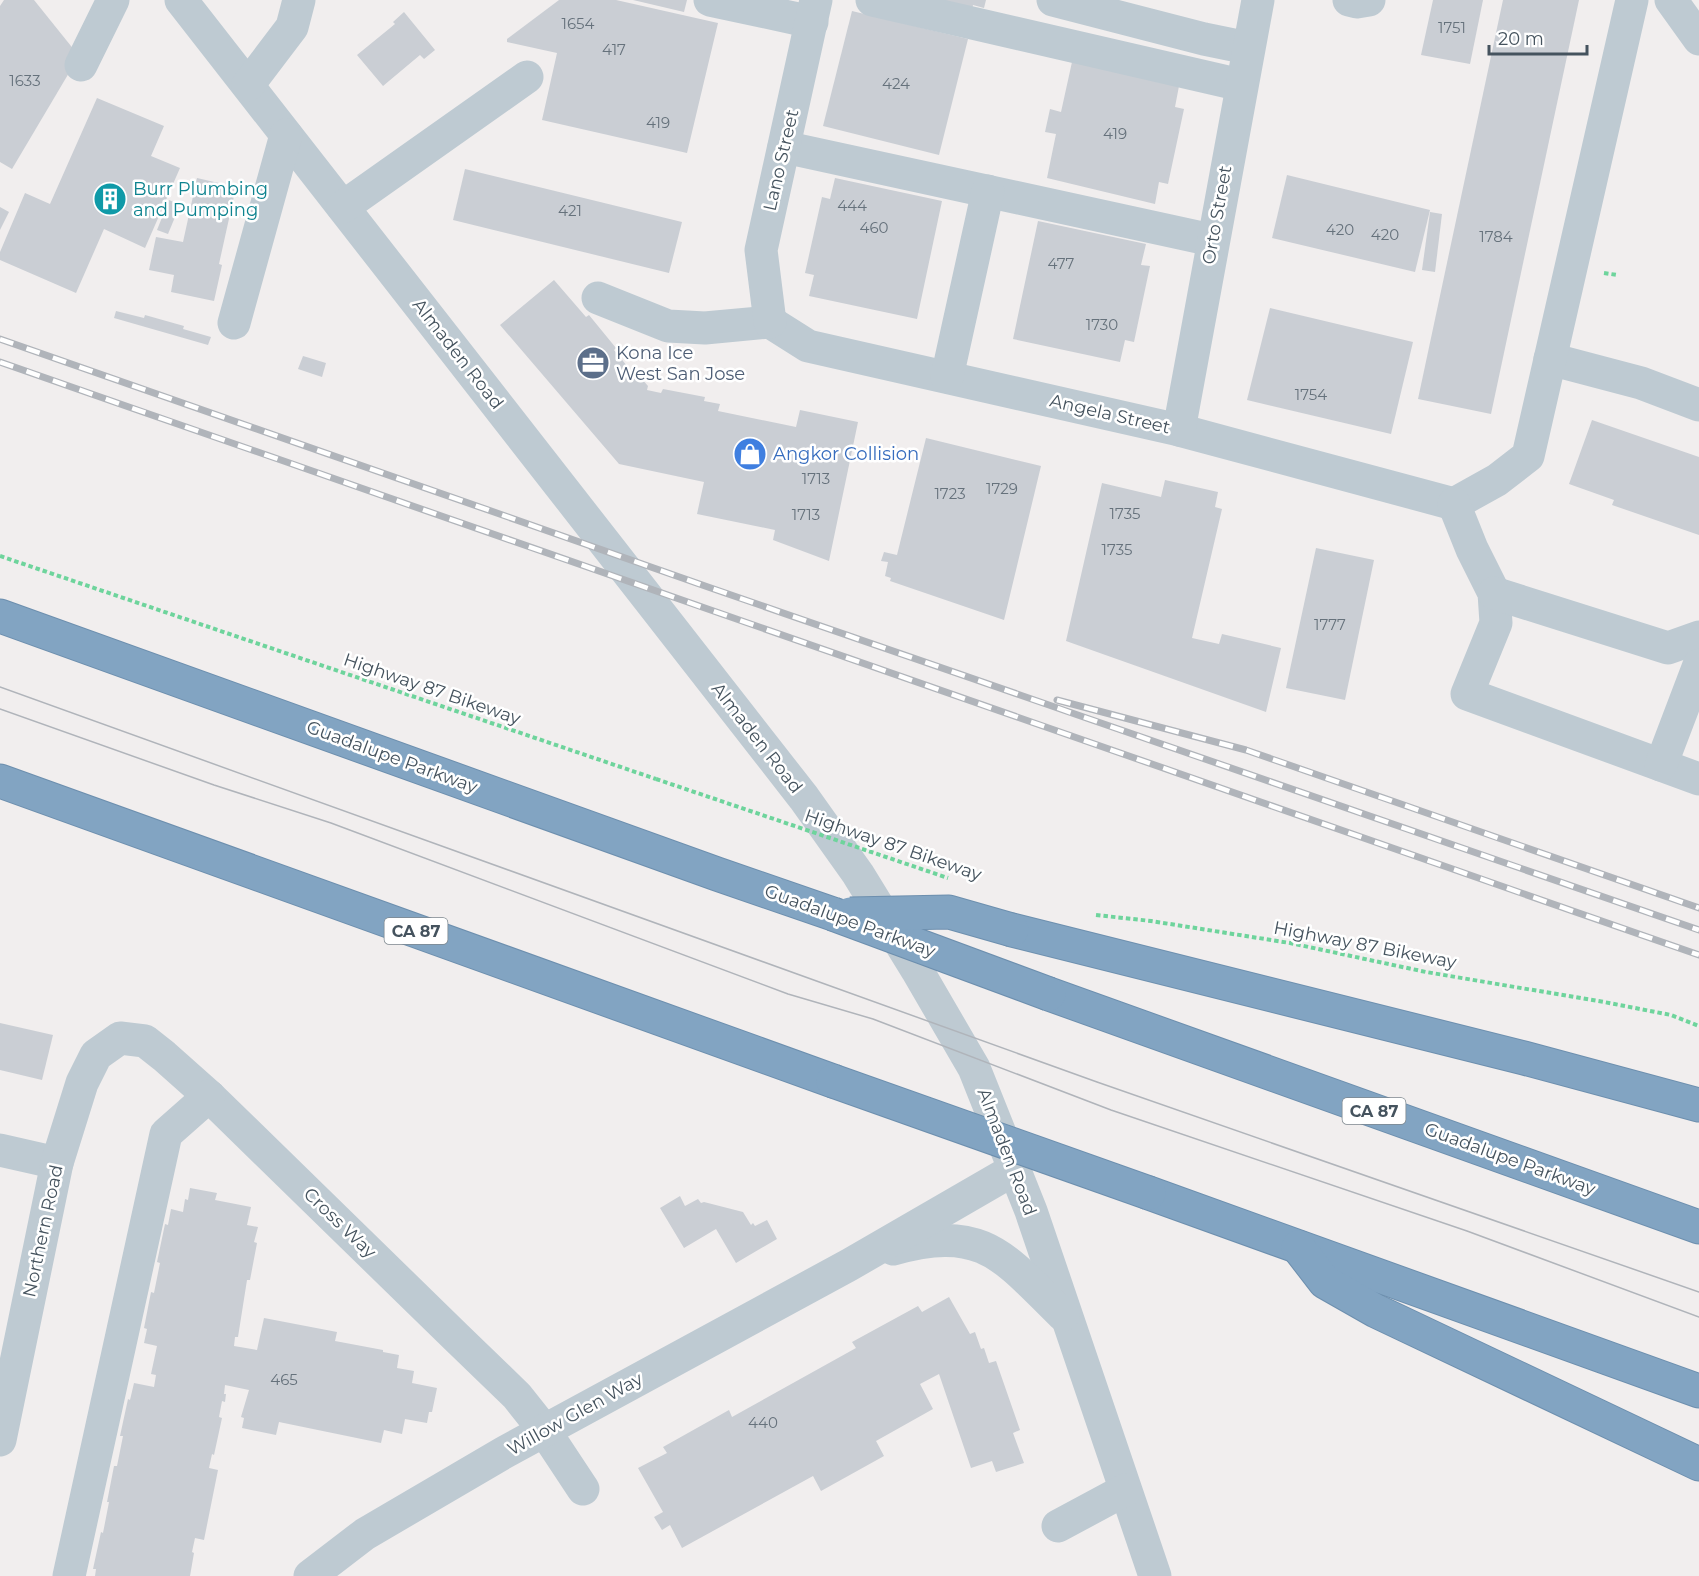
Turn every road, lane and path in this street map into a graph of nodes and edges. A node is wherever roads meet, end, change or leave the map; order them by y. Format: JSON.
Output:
{"nodes":[{"id":1,"x":113,"y":0,"type":"edge"},
{"id":2,"x":181,"y":0,"type":"edge"},
{"id":3,"x":299,"y":0,"type":"edge"},
{"id":4,"x":710,"y":0,"type":"edge"},
{"id":5,"x":873,"y":0,"type":"edge"},
{"id":6,"x":1053,"y":0,"type":"edge"},
{"id":7,"x":1258,"y":0,"type":"edge"},
{"id":8,"x":1349,"y":0,"type":"edge"},
{"id":9,"x":1369,"y":0,"type":"edge"},
{"id":10,"x":1632,"y":0,"type":"edge"},
{"id":11,"x":1671,"y":0,"type":"edge"},
{"id":12,"x":814,"y":11,"type":"edge"},
{"id":13,"x":1699,"y":39,"type":"edge"},
{"id":14,"x":1248,"y":48,"type":"junction"},
{"id":15,"x":81,"y":66,"type":"dead end"},
{"id":16,"x":527,"y":77,"type":"dead end"},
{"id":17,"x":248,"y":85,"type":"junction"},
{"id":18,"x":1241,"y":86,"type":"junction"},
{"id":19,"x":286,"y":135,"type":"junction"},
{"id":20,"x":784,"y":147,"type":"junction"},
{"id":21,"x":988,"y":190,"type":"junction"},
{"id":22,"x":343,"y":207,"type":"junction"},
{"id":23,"x":1212,"y":240,"type":"junction"},
{"id":24,"x":598,"y":298,"type":"dead end"},
{"id":25,"x":770,"y":322,"type":"junction"},
{"id":26,"x":234,"y":323,"type":"dead end"},
{"id":27,"x":1550,"y":360,"type":"junction"},
{"id":28,"x":947,"y":377,"type":"junction"},
{"id":29,"x":1699,"y":405,"type":"edge"},
{"id":30,"x":1179,"y":430,"type":"junction"},
{"id":31,"x":1454,"y":504,"type":"junction"},
{"id":32,"x":0,"y":556,"type":"edge"},
{"id":33,"x":1494,"y":593,"type":"junction"},
{"id":34,"x":0,"y":616,"type":"edge"},
{"id":35,"x":1699,"y":637,"type":"edge"},
{"id":36,"x":1699,"y":665,"type":"edge"},
{"id":37,"x":1661,"y":765,"type":"junction"},
{"id":38,"x":1699,"y":779,"type":"edge"},
{"id":39,"x":0,"y":781,"type":"edge"},
{"id":40,"x":957,"y":881,"type":"dead end"},
{"id":41,"x":1085,"y":913,"type":"dead end"},
{"id":42,"x":833,"y":914,"type":"junction"},
{"id":43,"x":1699,"y":1026,"type":"edge"},
{"id":44,"x":120,"y":1038,"type":"joint"},
{"id":45,"x":209,"y":1096,"type":"junction"},
{"id":46,"x":1699,"y":1105,"type":"edge"},
{"id":47,"x":0,"y":1150,"type":"edge"},
{"id":48,"x":57,"y":1163,"type":"junction"},
{"id":49,"x":1015,"y":1169,"type":"junction"},
{"id":50,"x":1699,"y":1227,"type":"edge"},
{"id":51,"x":1298,"y":1247,"type":"junction"},
{"id":52,"x":849,"y":1264,"type":"junction"},
{"id":53,"x":1067,"y":1319,"type":"junction"},
{"id":54,"x":1699,"y":1391,"type":"edge"},
{"id":55,"x":544,"y":1430,"type":"junction"},
{"id":56,"x":0,"y":1440,"type":"edge"},
{"id":57,"x":1699,"y":1464,"type":"edge"},
{"id":58,"x":583,"y":1488,"type":"dead end"},
{"id":59,"x":1125,"y":1490,"type":"junction"},
{"id":60,"x":1058,"y":1526,"type":"dead end"},
{"id":61,"x":69,"y":1576,"type":"edge"},
{"id":62,"x":310,"y":1576,"type":"edge"},
{"id":63,"x":1155,"y":1576,"type":"edge"}],
"edges":[{"from":1,"to":15,"type":"street"},
{"from":2,"to":17,"type":"street","name":"Almaden Road"},
{"from":3,"to":17,"type":"street"},
{"from":4,"to":12,"type":"street"},
{"from":5,"to":18,"type":"street"},
{"from":6,"to":14,"type":"street"},
{"from":7,"to":14,"type":"street","name":"Orto Street"},
{"from":8,"to":9,"type":"street"},
{"from":10,"to":27,"type":"street"},
{"from":11,"to":13,"type":"street"},
{"from":12,"to":20,"type":"street","name":"Lano Street"},
{"from":14,"to":18,"type":"street","name":"Orto Street"},
{"from":16,"to":22,"type":"street"},
{"from":17,"to":19,"type":"street","name":"Almaden Road"},
{"from":18,"to":23,"type":"street","name":"Orto Street"},
{"from":19,"to":22,"type":"street","name":"Almaden Road"},
{"from":19,"to":26,"type":"street"},
{"from":20,"to":21,"type":"street"},
{"from":20,"to":25,"type":"street","name":"Lano Street"},
{"from":21,"to":23,"type":"street"},
{"from":21,"to":28,"type":"street"},
{"from":22,"to":49,"type":"street","name":"Almaden Road"},
{"from":23,"to":30,"type":"street","name":"Orto Street"},
{"from":24,"to":25,"type":"street"},
{"from":25,"to":28,"type":"street","name":"Angela Street"},
{"from":27,"to":29,"type":"street"},
{"from":27,"to":31,"type":"street"},
{"from":28,"to":30,"type":"street","name":"Angela Street"},
{"from":30,"to":31,"type":"street","name":"Angela Street"},
{"from":31,"to":33,"type":"street"},
{"from":32,"to":40,"type":"path","name":"Highway 87 Bikeway","bridge":true},
{"from":33,"to":35,"type":"street"},
{"from":33,"to":37,"type":"street"},
{"from":34,"to":42,"type":"highway","name":"Guadalupe Parkway","number":"CA 87"},
{"from":36,"to":37,"type":"street"},
{"from":37,"to":38,"type":"street"},
{"from":39,"to":51,"type":"highway","number":"CA 87","bridge":true},
{"from":41,"to":43,"type":"path","name":"Highway 87 Bikeway"},
{"from":42,"to":46,"type":"highway","bridge":true},
{"from":42,"to":50,"type":"highway","name":"Guadalupe Parkway","number":"CA 87","bridge":true},
{"from":44,"to":45,"type":"street","name":"Cross Way"},
{"from":44,"to":48,"type":"street","name":"Northern Road"},
{"from":45,"to":55,"type":"street","name":"Cross Way"},
{"from":45,"to":61,"type":"street"},
{"from":47,"to":48,"type":"street"},
{"from":48,"to":56,"type":"street","name":"Northern Road"},
{"from":49,"to":52,"type":"street","name":"Willow Glen Way"},
{"from":49,"to":53,"type":"street","name":"Almaden Road"},
{"from":51,"to":54,"type":"highway","number":"CA 87"},
{"from":51,"to":57,"type":"highway"},
{"from":52,"to":53,"type":"street","name":"Willow Glen Way"},
{"from":52,"to":55,"type":"street","name":"Willow Glen Way"},
{"from":53,"to":59,"type":"street","name":"Almaden Road"},
{"from":55,"to":58,"type":"street","name":"Cross Way"},
{"from":55,"to":62,"type":"street","name":"Willow Glen Way"},
{"from":59,"to":60,"type":"street"},
{"from":59,"to":63,"type":"street","name":"Almaden Road"}]}
